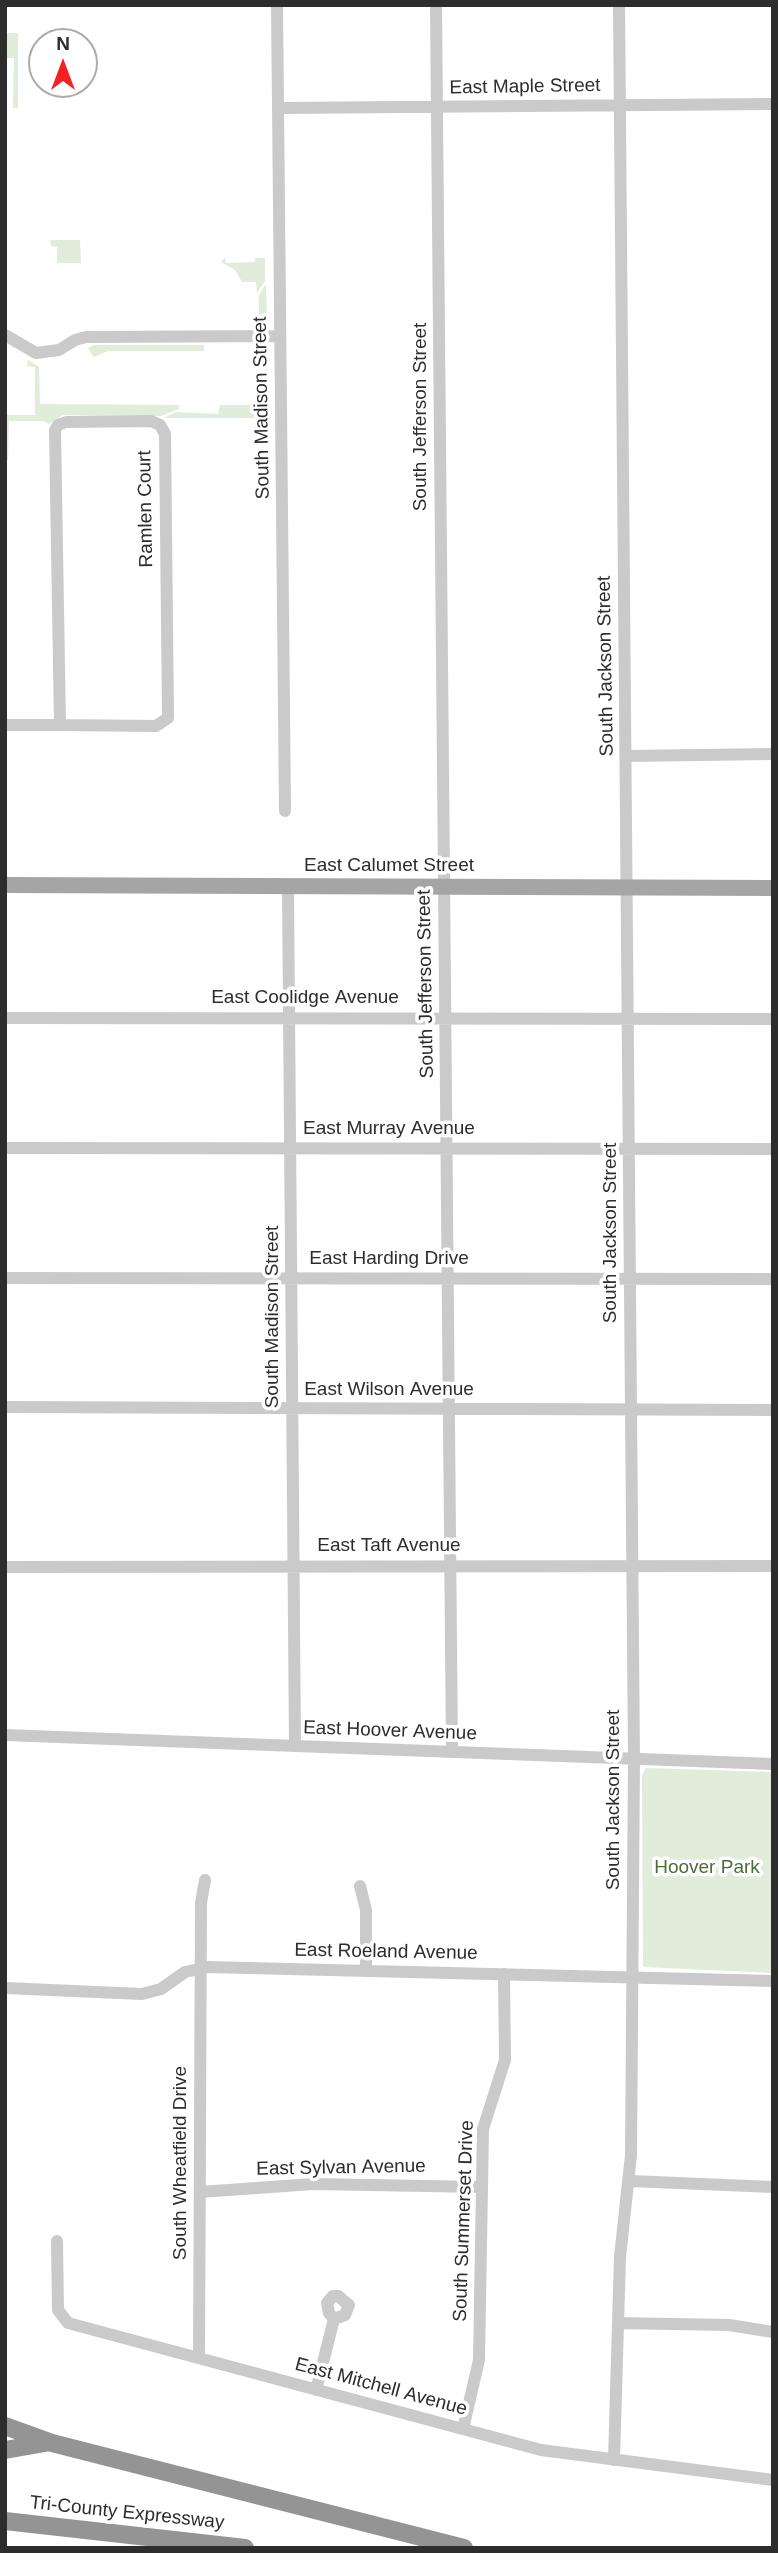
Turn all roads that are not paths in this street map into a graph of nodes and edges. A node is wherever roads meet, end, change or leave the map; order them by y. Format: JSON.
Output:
{"nodes":[{"id":1,"x":277,"y":5,"type":"edge"},
{"id":2,"x":436,"y":5,"type":"edge"},
{"id":3,"x":619,"y":5,"type":"edge"},
{"id":4,"x":773,"y":104,"type":"edge"},
{"id":5,"x":620,"y":105,"type":"junction"},
{"id":6,"x":437,"y":107,"type":"junction"},
{"id":7,"x":278,"y":108,"type":"junction"},
{"id":8,"x":5,"y":335,"type":"edge"},
{"id":9,"x":280,"y":336,"type":"junction"},
{"id":10,"x":5,"y":724,"type":"edge"},
{"id":11,"x":60,"y":725,"type":"junction"},
{"id":12,"x":773,"y":754,"type":"edge"},
{"id":13,"x":626,"y":756,"type":"junction"},
{"id":14,"x":285,"y":811,"type":"dead end"},
{"id":15,"x":5,"y":885,"type":"edge"},
{"id":16,"x":288,"y":887,"type":"junction"},
{"id":17,"x":444,"y":887,"type":"junction"},
{"id":18,"x":627,"y":887,"type":"junction"},
{"id":19,"x":773,"y":888,"type":"edge"},
{"id":20,"x":5,"y":1018,"type":"edge"},
{"id":21,"x":290,"y":1018,"type":"junction"},
{"id":22,"x":446,"y":1018,"type":"junction"},
{"id":23,"x":629,"y":1019,"type":"junction"},
{"id":24,"x":773,"y":1020,"type":"edge"},
{"id":25,"x":291,"y":1147,"type":"junction"},
{"id":26,"x":5,"y":1148,"type":"edge"},
{"id":27,"x":447,"y":1148,"type":"junction"},
{"id":28,"x":630,"y":1148,"type":"junction"},
{"id":29,"x":773,"y":1149,"type":"edge"},
{"id":30,"x":5,"y":1278,"type":"edge"},
{"id":31,"x":292,"y":1278,"type":"junction"},
{"id":32,"x":449,"y":1278,"type":"junction"},
{"id":33,"x":631,"y":1278,"type":"junction"},
{"id":34,"x":773,"y":1279,"type":"edge"},
{"id":35,"x":5,"y":1407,"type":"edge"},
{"id":36,"x":293,"y":1409,"type":"junction"},
{"id":37,"x":449,"y":1409,"type":"junction"},
{"id":38,"x":632,"y":1410,"type":"junction"},
{"id":39,"x":773,"y":1410,"type":"edge"},
{"id":40,"x":294,"y":1565,"type":"junction"},
{"id":41,"x":450,"y":1565,"type":"junction"},
{"id":42,"x":633,"y":1565,"type":"junction"},
{"id":43,"x":773,"y":1566,"type":"edge"},
{"id":44,"x":5,"y":1567,"type":"edge"},
{"id":45,"x":5,"y":1735,"type":"edge"},
{"id":46,"x":295,"y":1746,"type":"junction"},
{"id":47,"x":452,"y":1752,"type":"junction"},
{"id":48,"x":634,"y":1759,"type":"junction"},
{"id":49,"x":773,"y":1764,"type":"edge"},
{"id":50,"x":205,"y":1880,"type":"dead end"},
{"id":51,"x":360,"y":1886,"type":"dead end"},
{"id":52,"x":201,"y":1968,"type":"junction"},
{"id":53,"x":366,"y":1970,"type":"junction"},
{"id":54,"x":504,"y":1974,"type":"junction"},
{"id":55,"x":633,"y":1976,"type":"junction"},
{"id":56,"x":773,"y":1981,"type":"edge"},
{"id":57,"x":5,"y":1988,"type":"edge"},
{"id":58,"x":629,"y":2181,"type":"junction"},
{"id":59,"x":482,"y":2187,"type":"junction"},
{"id":60,"x":773,"y":2187,"type":"edge"},
{"id":61,"x":200,"y":2192,"type":"junction"},
{"id":62,"x":57,"y":2241,"type":"dead end"},
{"id":63,"x":334,"y":2319,"type":"dead end"},
{"id":64,"x":618,"y":2323,"type":"junction"},
{"id":65,"x":773,"y":2332,"type":"edge"},
{"id":66,"x":199,"y":2358,"type":"junction"},
{"id":67,"x":316,"y":2390,"type":"junction"},
{"id":68,"x":5,"y":2426,"type":"edge"},
{"id":69,"x":463,"y":2429,"type":"junction"},
{"id":70,"x":52,"y":2443,"type":"junction"},
{"id":71,"x":5,"y":2450,"type":"edge"},
{"id":72,"x":614,"y":2460,"type":"junction"},
{"id":73,"x":773,"y":2480,"type":"edge"},
{"id":74,"x":5,"y":2521,"type":"edge"},
{"id":75,"x":245,"y":2548,"type":"edge"},
{"id":76,"x":464,"y":2548,"type":"edge"}],
"edges":[{"from":1,"to":7,"type":"street","name":"South Madison Street"},
{"from":2,"to":6,"type":"street","name":"South Jefferson Street"},
{"from":3,"to":5,"type":"street","name":"South Jackson Street"},
{"from":4,"to":5,"type":"street","name":"East Maple Street"},
{"from":5,"to":6,"type":"street","name":"East Maple Street"},
{"from":5,"to":13,"type":"street","name":"South Jackson Street"},
{"from":6,"to":7,"type":"street","name":"East Maple Street"},
{"from":6,"to":17,"type":"street","name":"South Jefferson Street"},
{"from":7,"to":9,"type":"street","name":"South Madison Street"},
{"from":8,"to":9,"type":"street"},
{"from":9,"to":14,"type":"street","name":"South Madison Street"},
{"from":10,"to":11,"type":"street","name":"Ramlen Court"},
{"from":11,"to":11,"type":"street","name":"Ramlen Court"},
{"from":12,"to":13,"type":"street"},
{"from":13,"to":18,"type":"street","name":"South Jackson Street"},
{"from":15,"to":16,"type":"main road","name":"East Calumet Street"},
{"from":16,"to":17,"type":"main road","name":"East Calumet Street"},
{"from":16,"to":21,"type":"street","name":"South Madison Street"},
{"from":17,"to":18,"type":"main road","name":"East Calumet Street"},
{"from":17,"to":22,"type":"street","name":"South Jefferson Street"},
{"from":18,"to":19,"type":"main road","name":"East Calumet Street"},
{"from":18,"to":23,"type":"street","name":"South Jackson Street"},
{"from":20,"to":21,"type":"street","name":"East Coolidge Avenue"},
{"from":21,"to":22,"type":"street","name":"East Coolidge Avenue"},
{"from":21,"to":25,"type":"street","name":"South Madison Street"},
{"from":22,"to":23,"type":"street","name":"East Coolidge Avenue"},
{"from":22,"to":27,"type":"street","name":"South Jefferson Street"},
{"from":23,"to":24,"type":"street","name":"East Coolidge Avenue"},
{"from":23,"to":28,"type":"street","name":"South Jackson Street"},
{"from":25,"to":26,"type":"street","name":"East Murray Avenue"},
{"from":25,"to":27,"type":"street","name":"East Murray Avenue"},
{"from":25,"to":31,"type":"street","name":"South Madison Street"},
{"from":27,"to":28,"type":"street","name":"East Murray Avenue"},
{"from":27,"to":32,"type":"street","name":"South Jefferson Street"},
{"from":28,"to":29,"type":"street","name":"East Murray Avenue"},
{"from":28,"to":33,"type":"street","name":"South Jackson Street"},
{"from":30,"to":31,"type":"street","name":"East Harding Drive"},
{"from":31,"to":32,"type":"street","name":"East Harding Drive"},
{"from":31,"to":36,"type":"street","name":"South Madison Street"},
{"from":32,"to":33,"type":"street","name":"East Harding Drive"},
{"from":32,"to":37,"type":"street","name":"South Jefferson Street"},
{"from":33,"to":34,"type":"street","name":"East Harding Drive"},
{"from":33,"to":38,"type":"street","name":"South Jackson Street"},
{"from":35,"to":36,"type":"street","name":"East Wilson Avenue"},
{"from":36,"to":37,"type":"street","name":"East Wilson Avenue"},
{"from":36,"to":40,"type":"street","name":"South Madison Street"},
{"from":37,"to":38,"type":"street","name":"East Wilson Avenue"},
{"from":37,"to":41,"type":"street","name":"South Jefferson Street"},
{"from":38,"to":39,"type":"street","name":"East Wilson Avenue"},
{"from":38,"to":42,"type":"street","name":"South Jackson Street"},
{"from":40,"to":41,"type":"street","name":"East Taft Avenue"},
{"from":40,"to":44,"type":"street","name":"East Taft Avenue"},
{"from":40,"to":46,"type":"street","name":"South Madison Street"},
{"from":41,"to":42,"type":"street","name":"East Taft Avenue"},
{"from":41,"to":47,"type":"street","name":"South Jefferson Street"},
{"from":42,"to":43,"type":"street","name":"East Taft Avenue"},
{"from":42,"to":48,"type":"street","name":"South Jackson Street"},
{"from":45,"to":46,"type":"street","name":"East Hoover Avenue"},
{"from":46,"to":47,"type":"street","name":"East Hoover Avenue"},
{"from":47,"to":48,"type":"street","name":"East Hoover Avenue"},
{"from":48,"to":49,"type":"street","name":"East Hoover Avenue"},
{"from":48,"to":55,"type":"street","name":"South Jackson Street"},
{"from":50,"to":52,"type":"street","name":"South Wheatfield Drive"},
{"from":51,"to":53,"type":"street"},
{"from":52,"to":53,"type":"street","name":"East Roeland Avenue"},
{"from":52,"to":57,"type":"street","name":"East Roeland Avenue"},
{"from":52,"to":61,"type":"street","name":"South Wheatfield Drive"},
{"from":53,"to":54,"type":"street","name":"East Roeland Avenue"},
{"from":54,"to":55,"type":"street","name":"East Roeland Avenue"},
{"from":54,"to":59,"type":"street","name":"South Summerset Drive"},
{"from":55,"to":56,"type":"street","name":"East Roeland Avenue"},
{"from":55,"to":58,"type":"street","name":"South Jackson Street"},
{"from":58,"to":60,"type":"street"},
{"from":58,"to":64,"type":"street","name":"South Jackson Street"},
{"from":59,"to":61,"type":"street","name":"East Sylvan Avenue"},
{"from":59,"to":69,"type":"street","name":"South Summerset Drive"},
{"from":61,"to":66,"type":"street","name":"South Wheatfield Drive"},
{"from":62,"to":66,"type":"street","name":"East Mitchell Avenue"},
{"from":63,"to":67,"type":"street"},
{"from":64,"to":65,"type":"street"},
{"from":64,"to":72,"type":"street","name":"South Jackson Street"},
{"from":66,"to":67,"type":"street","name":"East Mitchell Avenue"},
{"from":67,"to":69,"type":"street","name":"East Mitchell Avenue"},
{"from":68,"to":70,"type":"highway"},
{"from":69,"to":72,"type":"street","name":"East Mitchell Avenue"},
{"from":70,"to":71,"type":"highway"},
{"from":70,"to":76,"type":"highway"},
{"from":72,"to":73,"type":"street","name":"East Mitchell Avenue"},
{"from":74,"to":75,"type":"highway","name":"Tri-County Expressway"}]}
